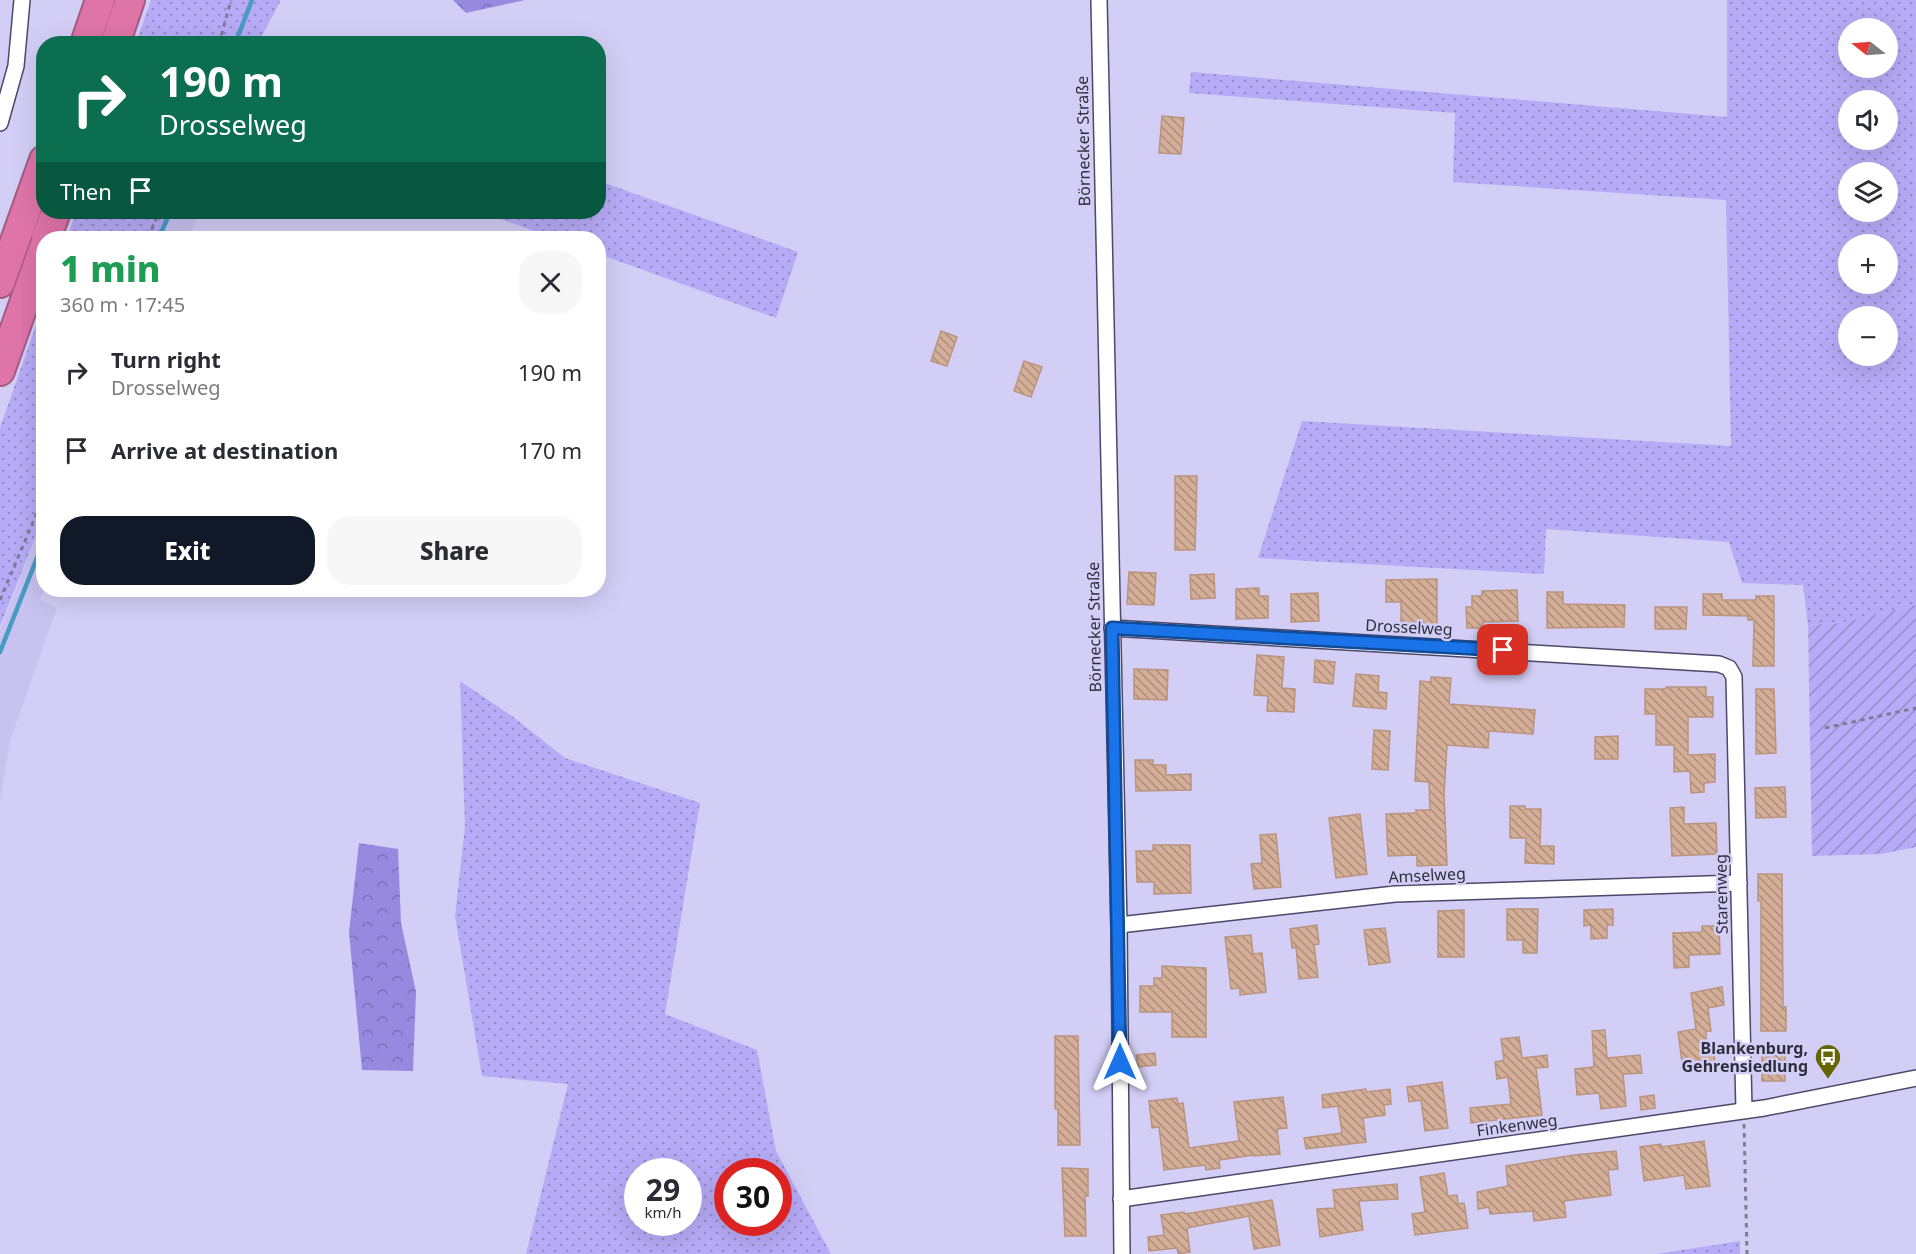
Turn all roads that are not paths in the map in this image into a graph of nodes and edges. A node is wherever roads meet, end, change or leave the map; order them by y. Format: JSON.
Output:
{"nodes":[{"id":1,"x":22,"y":0,"type":"edge"},
{"id":2,"x":100,"y":0,"type":"edge"},
{"id":3,"x":130,"y":0,"type":"edge"},
{"id":4,"x":1099,"y":0,"type":"edge"},
{"id":5,"x":88,"y":36,"type":"edge"},
{"id":6,"x":118,"y":36,"type":"edge"},
{"id":7,"x":0,"y":123,"type":"edge"},
{"id":8,"x":36,"y":182,"type":"edge"},
{"id":9,"x":36,"y":270,"type":"edge"},
{"id":10,"x":0,"y":283,"type":"edge"},
{"id":11,"x":0,"y":371,"type":"edge"},
{"id":12,"x":1112,"y":628,"type":"junction"},
{"id":13,"x":1734,"y":676,"type":"joint"},
{"id":14,"x":1739,"y":883,"type":"junction"},
{"id":15,"x":1119,"y":926,"type":"junction"},
{"id":16,"x":1916,"y":1078,"type":"edge"},
{"id":17,"x":1744,"y":1110,"type":"junction"},
{"id":18,"x":1121,"y":1199,"type":"junction"},
{"id":19,"x":1122,"y":1254,"type":"edge"}],
"edges":[{"from":1,"to":7,"type":"street"},
{"from":2,"to":5,"type":"highway"},
{"from":3,"to":6,"type":"highway"},
{"from":4,"to":12,"type":"street","name":"Börnecker Straße"},
{"from":8,"to":10,"type":"highway"},
{"from":9,"to":11,"type":"highway"},
{"from":12,"to":13,"type":"street","name":"Drosselweg"},
{"from":12,"to":15,"type":"street","name":"Börnecker Straße"},
{"from":13,"to":14,"type":"street","name":"Starenweg"},
{"from":14,"to":15,"type":"street","name":"Amselweg"},
{"from":14,"to":17,"type":"street","name":"Starenweg"},
{"from":15,"to":18,"type":"street","name":"Börnecker Straße"},
{"from":16,"to":17,"type":"street","name":"Finkenweg"},
{"from":17,"to":18,"type":"street","name":"Finkenweg"},
{"from":18,"to":19,"type":"street","name":"Börnecker Straße"}]}
